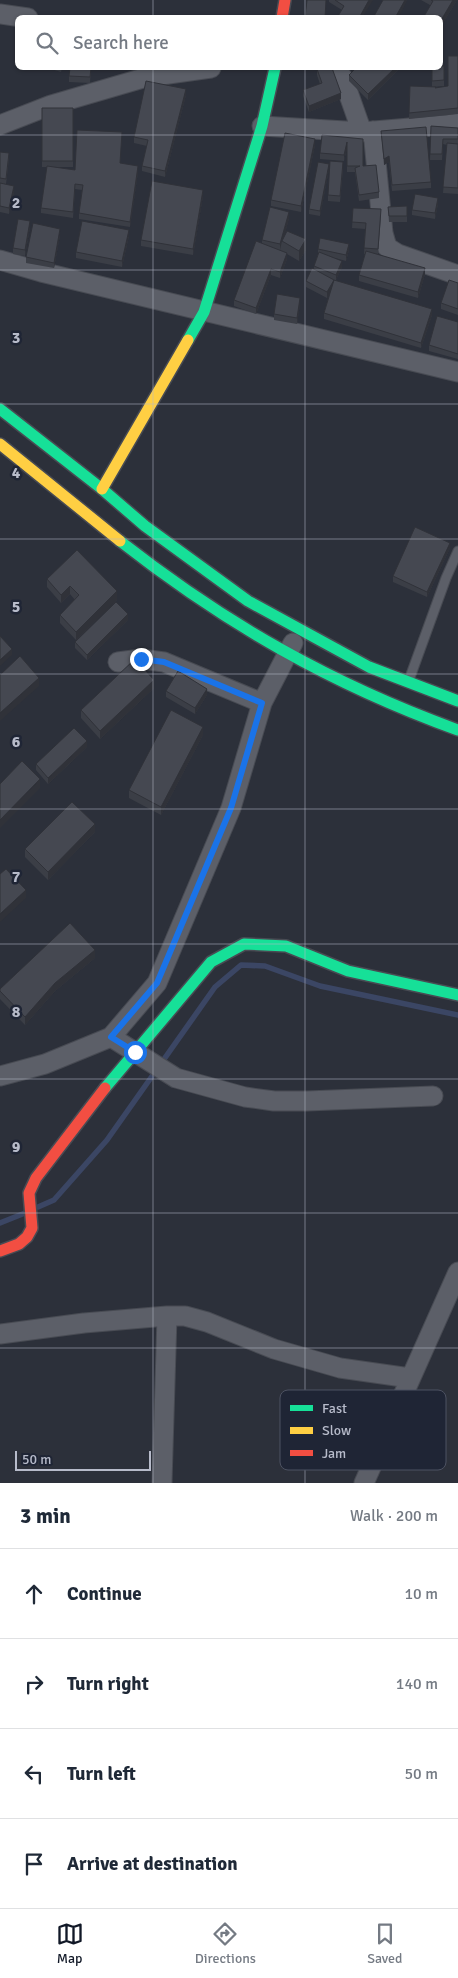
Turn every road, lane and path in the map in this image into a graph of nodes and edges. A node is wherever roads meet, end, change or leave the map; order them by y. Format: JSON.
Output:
{"nodes":[{"id":1,"x":285,"y":0,"type":"edge"},
{"id":2,"x":0,"y":14,"type":"edge"},
{"id":3,"x":282,"y":15,"type":"edge"},
{"id":4,"x":15,"y":16,"type":"edge"},
{"id":5,"x":176,"y":70,"type":"edge"},
{"id":6,"x":275,"y":70,"type":"edge"},
{"id":7,"x":342,"y":71,"type":"edge"},
{"id":8,"x":141,"y":72,"type":"edge"},
{"id":9,"x":458,"y":123,"type":"edge"},
{"id":10,"x":0,"y":125,"type":"edge"},
{"id":11,"x":262,"y":126,"type":"junction"},
{"id":12,"x":368,"y":131,"type":"junction"},
{"id":13,"x":0,"y":260,"type":"edge"},
{"id":14,"x":458,"y":275,"type":"edge"},
{"id":15,"x":204,"y":312,"type":"junction"},
{"id":16,"x":458,"y":372,"type":"edge"},
{"id":17,"x":0,"y":409,"type":"edge"},
{"id":18,"x":0,"y":444,"type":"edge"},
{"id":19,"x":102,"y":489,"type":"junction"},
{"id":20,"x":458,"y":551,"type":"edge"},
{"id":21,"x":458,"y":574,"type":"edge"},
{"id":22,"x":446,"y":578,"type":"junction"},
{"id":23,"x":299,"y":631,"type":"junction"},
{"id":24,"x":288,"y":655,"type":"junction"},
{"id":25,"x":118,"y":662,"type":"dead end"},
{"id":26,"x":408,"y":682,"type":"junction"},
{"id":27,"x":458,"y":701,"type":"edge"},
{"id":28,"x":262,"y":703,"type":"junction"},
{"id":29,"x":458,"y":730,"type":"edge"},
{"id":30,"x":458,"y":995,"type":"edge"},
{"id":31,"x":111,"y":1037,"type":"junction"},
{"id":32,"x":142,"y":1057,"type":"junction"},
{"id":33,"x":0,"y":1076,"type":"edge"},
{"id":34,"x":433,"y":1096,"type":"dead end"},
{"id":35,"x":0,"y":1251,"type":"edge"},
{"id":36,"x":458,"y":1272,"type":"edge"},
{"id":37,"x":167,"y":1316,"type":"junction"},
{"id":38,"x":0,"y":1334,"type":"edge"},
{"id":39,"x":410,"y":1378,"type":"junction"},
{"id":40,"x":405,"y":1390,"type":"edge"},
{"id":41,"x":370,"y":1470,"type":"edge"},
{"id":42,"x":162,"y":1483,"type":"edge"},
{"id":43,"x":364,"y":1483,"type":"edge"}],
"edges":[{"from":1,"to":3,"type":"street"},
{"from":2,"to":4,"type":"street"},
{"from":5,"to":8,"type":"street"},
{"from":6,"to":11,"type":"street"},
{"from":7,"to":12,"type":"street"},
{"from":8,"to":10,"type":"street"},
{"from":9,"to":12,"type":"street"},
{"from":11,"to":12,"type":"street"},
{"from":11,"to":15,"type":"street"},
{"from":12,"to":14,"type":"street"},
{"from":13,"to":15,"type":"street"},
{"from":15,"to":16,"type":"street"},
{"from":15,"to":19,"type":"street"},
{"from":17,"to":19,"type":"street"},
{"from":18,"to":24,"type":"street"},
{"from":19,"to":23,"type":"street"},
{"from":20,"to":22,"type":"lane"},
{"from":21,"to":22,"type":"lane"},
{"from":22,"to":26,"type":"lane"},
{"from":23,"to":24,"type":"street"},
{"from":23,"to":26,"type":"street"},
{"from":24,"to":28,"type":"street"},
{"from":24,"to":29,"type":"street"},
{"from":25,"to":28,"type":"street"},
{"from":26,"to":27,"type":"street"},
{"from":28,"to":31,"type":"street"},
{"from":30,"to":32,"type":"street"},
{"from":31,"to":32,"type":"street"},
{"from":31,"to":33,"type":"street"},
{"from":32,"to":34,"type":"street"},
{"from":32,"to":35,"type":"street"},
{"from":36,"to":39,"type":"street"},
{"from":37,"to":38,"type":"street"},
{"from":37,"to":39,"type":"street"},
{"from":37,"to":42,"type":"street"},
{"from":39,"to":40,"type":"street"},
{"from":41,"to":43,"type":"street"}]}
